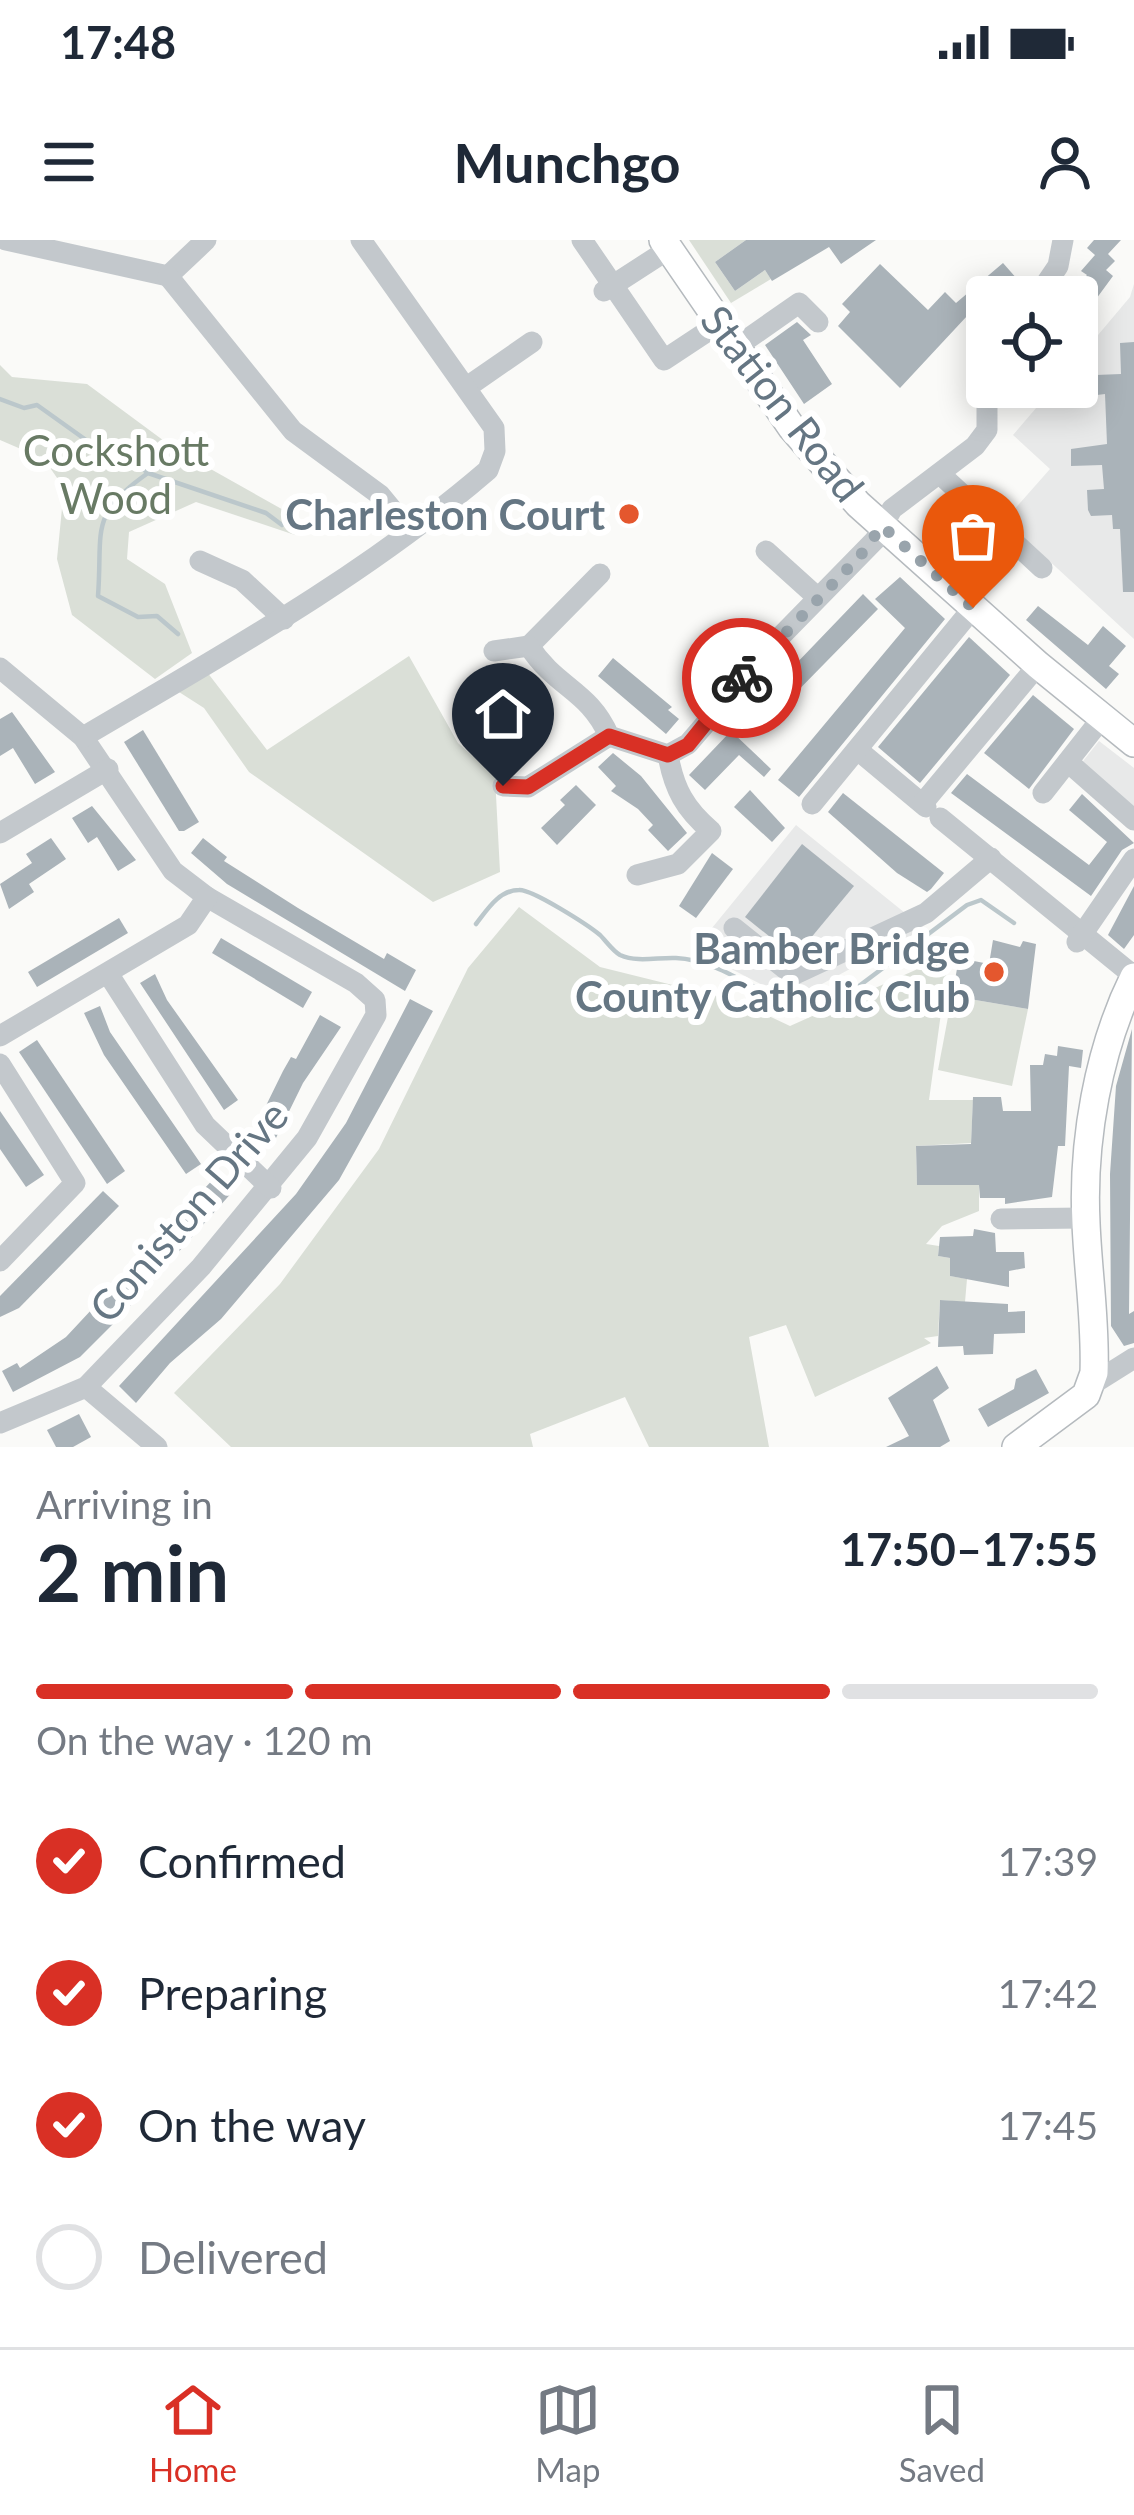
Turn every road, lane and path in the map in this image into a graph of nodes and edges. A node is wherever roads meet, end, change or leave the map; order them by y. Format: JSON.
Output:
{"nodes":[{"id":1,"x":6,"y":240,"type":"edge"},
{"id":2,"x":206,"y":240,"type":"edge"},
{"id":3,"x":361,"y":240,"type":"edge"},
{"id":4,"x":582,"y":240,"type":"edge"},
{"id":5,"x":1063,"y":240,"type":"edge"},
{"id":6,"x":666,"y":244,"type":"edge"},
{"id":7,"x":168,"y":276,"type":"junction"},
{"id":8,"x":1051,"y":276,"type":"edge"},
{"id":9,"x":608,"y":289,"type":"junction"},
{"id":10,"x":818,"y":322,"type":"dead end"},
{"id":11,"x":720,"y":323,"type":"junction"},
{"id":12,"x":532,"y":342,"type":"dead end"},
{"id":13,"x":736,"y":347,"type":"junction"},
{"id":14,"x":467,"y":387,"type":"junction"},
{"id":15,"x":987,"y":408,"type":"edge"},
{"id":16,"x":940,"y":474,"type":"junction"},
{"id":17,"x":882,"y":526,"type":"junction"},
{"id":18,"x":409,"y":530,"type":"junction"},
{"id":19,"x":766,"y":551,"type":"dead end"},
{"id":20,"x":200,"y":561,"type":"dead end"},
{"id":21,"x":1042,"y":568,"type":"dead end"},
{"id":22,"x":600,"y":574,"type":"dead end"},
{"id":23,"x":818,"y":597,"type":"junction"},
{"id":24,"x":973,"y":608,"type":"junction"},
{"id":25,"x":284,"y":619,"type":"junction"},
{"id":26,"x":529,"y":646,"type":"junction"},
{"id":27,"x":494,"y":651,"type":"dead end"},
{"id":28,"x":1038,"y":665,"type":"junction"},
{"id":29,"x":0,"y":668,"type":"edge"},
{"id":30,"x":1102,"y":718,"type":"junction"},
{"id":31,"x":609,"y":736,"type":"junction"},
{"id":32,"x":82,"y":737,"type":"junction"},
{"id":33,"x":1134,"y":743,"type":"edge"},
{"id":34,"x":859,"y":751,"type":"junction"},
{"id":35,"x":668,"y":755,"type":"junction"},
{"id":36,"x":1068,"y":762,"type":"junction"},
{"id":37,"x":107,"y":769,"type":"junction"},
{"id":38,"x":503,"y":786,"type":"dead end"},
{"id":39,"x":528,"y":787,"type":"junction"},
{"id":40,"x":1043,"y":793,"type":"dead end"},
{"id":41,"x":812,"y":804,"type":"dead end"},
{"id":42,"x":930,"y":809,"type":"junction"},
{"id":43,"x":532,"y":811,"type":"dead end"},
{"id":44,"x":1134,"y":820,"type":"edge"},
{"id":45,"x":711,"y":831,"type":"junction"},
{"id":46,"x":0,"y":832,"type":"edge"},
{"id":47,"x":737,"y":837,"type":"dead end"},
{"id":48,"x":991,"y":858,"type":"junction"},
{"id":49,"x":1134,"y":859,"type":"edge"},
{"id":50,"x":637,"y":875,"type":"dead end"},
{"id":51,"x":207,"y":897,"type":"junction"},
{"id":52,"x":734,"y":928,"type":"dead end"},
{"id":53,"x":1078,"y":938,"type":"junction"},
{"id":54,"x":109,"y":975,"type":"junction"},
{"id":55,"x":1134,"y":976,"type":"edge"},
{"id":56,"x":0,"y":1036,"type":"edge"},
{"id":57,"x":0,"y":1064,"type":"edge"},
{"id":58,"x":271,"y":1188,"type":"junction"},
{"id":59,"x":1085,"y":1218,"type":"junction"},
{"id":60,"x":1001,"y":1219,"type":"dead end"},
{"id":61,"x":0,"y":1261,"type":"edge"},
{"id":62,"x":1134,"y":1358,"type":"edge"},
{"id":63,"x":1091,"y":1385,"type":"junction"},
{"id":64,"x":86,"y":1387,"type":"junction"},
{"id":65,"x":0,"y":1424,"type":"edge"},
{"id":66,"x":157,"y":1447,"type":"edge"},
{"id":67,"x":1016,"y":1447,"type":"edge"}],
"edges":[{"from":1,"to":7,"type":"street"},
{"from":2,"to":7,"type":"street"},
{"from":3,"to":14,"type":"street"},
{"from":4,"to":9,"type":"street"},
{"from":5,"to":8,"type":"street"},
{"from":6,"to":9,"type":"street"},
{"from":6,"to":11,"type":"main road","name":"Station Road"},
{"from":7,"to":18,"type":"street"},
{"from":9,"to":11,"type":"street"},
{"from":10,"to":13,"type":"street"},
{"from":11,"to":13,"type":"main road","name":"Station Road"},
{"from":12,"to":14,"type":"street"},
{"from":13,"to":17,"type":"main road","name":"Station Road"},
{"from":14,"to":18,"type":"street"},
{"from":15,"to":16,"type":"street"},
{"from":16,"to":17,"type":"street"},
{"from":16,"to":21,"type":"street"},
{"from":17,"to":23,"type":"street"},
{"from":17,"to":24,"type":"main road","name":"Station Road"},
{"from":18,"to":25,"type":"street"},
{"from":19,"to":23,"type":"street"},
{"from":20,"to":25,"type":"street"},
{"from":22,"to":26,"type":"street"},
{"from":23,"to":35,"type":"street"},
{"from":24,"to":28,"type":"main road","name":"Station Road"},
{"from":24,"to":34,"type":"street"},
{"from":25,"to":32,"type":"street"},
{"from":26,"to":27,"type":"street"},
{"from":26,"to":31,"type":"street"},
{"from":28,"to":30,"type":"main road","name":"Station Road"},
{"from":28,"to":42,"type":"street"},
{"from":29,"to":32,"type":"street","name":"Coniston Drive"},
{"from":30,"to":33,"type":"main road","name":"Station Road"},
{"from":30,"to":36,"type":"street"},
{"from":31,"to":35,"type":"street"},
{"from":31,"to":39,"type":"street"},
{"from":32,"to":37,"type":"street","name":"Coniston Drive"},
{"from":34,"to":41,"type":"street"},
{"from":34,"to":42,"type":"street"},
{"from":35,"to":45,"type":"street"},
{"from":36,"to":40,"type":"street"},
{"from":36,"to":44,"type":"street"},
{"from":37,"to":46,"type":"street"},
{"from":37,"to":51,"type":"street","name":"Coniston Drive"},
{"from":38,"to":39,"type":"street"},
{"from":39,"to":43,"type":"street"},
{"from":42,"to":48,"type":"street"},
{"from":45,"to":47,"type":"street"},
{"from":45,"to":50,"type":"street"},
{"from":48,"to":52,"type":"street"},
{"from":48,"to":53,"type":"street"},
{"from":49,"to":53,"type":"street"},
{"from":51,"to":54,"type":"street"},
{"from":51,"to":58,"type":"street","name":"Coniston Drive"},
{"from":53,"to":55,"type":"street"},
{"from":54,"to":56,"type":"street"},
{"from":54,"to":58,"type":"street"},
{"from":55,"to":59,"type":"main road"},
{"from":57,"to":61,"type":"street"},
{"from":58,"to":64,"type":"street","name":"Coniston Drive"},
{"from":59,"to":60,"type":"street"},
{"from":59,"to":63,"type":"main road"},
{"from":62,"to":63,"type":"street"},
{"from":63,"to":67,"type":"main road"},
{"from":64,"to":65,"type":"street","name":"Coniston Drive"},
{"from":64,"to":66,"type":"street"}]}
